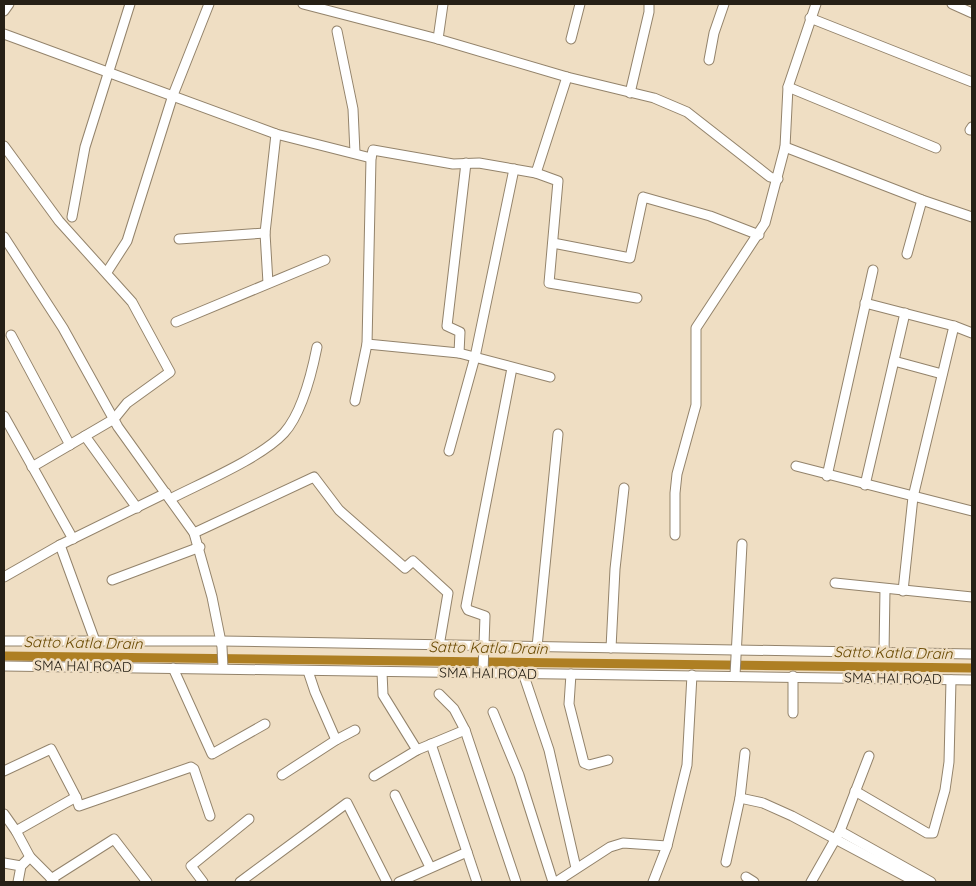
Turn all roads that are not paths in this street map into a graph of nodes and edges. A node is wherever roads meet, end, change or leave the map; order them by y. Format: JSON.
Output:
{"nodes":[{"id":1,"x":9,"y":4,"type":"edge"},
{"id":2,"x":130,"y":4,"type":"edge"},
{"id":3,"x":208,"y":4,"type":"edge"},
{"id":4,"x":303,"y":4,"type":"edge"},
{"id":5,"x":443,"y":4,"type":"edge"},
{"id":6,"x":580,"y":4,"type":"edge"},
{"id":7,"x":649,"y":4,"type":"edge"},
{"id":8,"x":724,"y":4,"type":"edge"},
{"id":9,"x":816,"y":4,"type":"edge"},
{"id":10,"x":952,"y":4,"type":"edge"},
{"id":11,"x":4,"y":11,"type":"edge"},
{"id":12,"x":972,"y":13,"type":"edge"},
{"id":13,"x":810,"y":18,"type":"junction"},
{"id":14,"x":337,"y":32,"type":"dead end"},
{"id":15,"x":4,"y":34,"type":"edge"},
{"id":16,"x":438,"y":39,"type":"junction"},
{"id":17,"x":571,"y":39,"type":"dead end"},
{"id":18,"x":709,"y":60,"type":"dead end"},
{"id":19,"x":108,"y":72,"type":"junction"},
{"id":20,"x":567,"y":77,"type":"junction"},
{"id":21,"x":972,"y":82,"type":"edge"},
{"id":22,"x":788,"y":88,"type":"junction"},
{"id":23,"x":630,"y":93,"type":"junction"},
{"id":24,"x":172,"y":95,"type":"junction"},
{"id":25,"x":276,"y":134,"type":"junction"},
{"id":26,"x":4,"y":146,"type":"edge"},
{"id":27,"x":785,"y":147,"type":"junction"},
{"id":28,"x":936,"y":148,"type":"dead end"},
{"id":29,"x":355,"y":153,"type":"junction"},
{"id":30,"x":371,"y":158,"type":"junction"},
{"id":31,"x":466,"y":164,"type":"junction"},
{"id":32,"x":514,"y":169,"type":"junction"},
{"id":33,"x":536,"y":172,"type":"junction"},
{"id":34,"x":778,"y":179,"type":"junction"},
{"id":35,"x":922,"y":200,"type":"junction"},
{"id":36,"x":972,"y":216,"type":"edge"},
{"id":37,"x":72,"y":217,"type":"dead end"},
{"id":38,"x":265,"y":233,"type":"junction"},
{"id":39,"x":4,"y":236,"type":"edge"},
{"id":40,"x":759,"y":236,"type":"junction"},
{"id":41,"x":179,"y":239,"type":"dead end"},
{"id":42,"x":553,"y":244,"type":"junction"},
{"id":43,"x":907,"y":254,"type":"dead end"},
{"id":44,"x":324,"y":260,"type":"dead end"},
{"id":45,"x":873,"y":270,"type":"dead end"},
{"id":46,"x":107,"y":272,"type":"junction"},
{"id":47,"x":268,"y":283,"type":"junction"},
{"id":48,"x":637,"y":298,"type":"dead end"},
{"id":49,"x":865,"y":303,"type":"junction"},
{"id":50,"x":905,"y":313,"type":"junction"},
{"id":51,"x":176,"y":322,"type":"dead end"},
{"id":52,"x":954,"y":326,"type":"junction"},
{"id":53,"x":972,"y":333,"type":"edge"},
{"id":54,"x":11,"y":336,"type":"dead end"},
{"id":55,"x":367,"y":344,"type":"junction"},
{"id":56,"x":317,"y":347,"type":"dead end"},
{"id":57,"x":459,"y":353,"type":"junction"},
{"id":58,"x":475,"y":358,"type":"junction"},
{"id":59,"x":894,"y":361,"type":"junction"},
{"id":60,"x":512,"y":368,"type":"junction"},
{"id":61,"x":942,"y":374,"type":"junction"},
{"id":62,"x":550,"y":377,"type":"dead end"},
{"id":63,"x":355,"y":401,"type":"dead end"},
{"id":64,"x":4,"y":416,"type":"edge"},
{"id":65,"x":114,"y":420,"type":"junction"},
{"id":66,"x":558,"y":434,"type":"dead end"},
{"id":67,"x":85,"y":436,"type":"junction"},
{"id":68,"x":70,"y":445,"type":"junction"},
{"id":69,"x":449,"y":451,"type":"dead end"},
{"id":70,"x":796,"y":466,"type":"dead end"},
{"id":71,"x":32,"y":467,"type":"junction"},
{"id":72,"x":827,"y":476,"type":"junction"},
{"id":73,"x":865,"y":485,"type":"junction"},
{"id":74,"x":624,"y":488,"type":"dead end"},
{"id":75,"x":168,"y":496,"type":"junction"},
{"id":76,"x":913,"y":497,"type":"junction"},
{"id":77,"x":137,"y":508,"type":"junction"},
{"id":78,"x":972,"y":511,"type":"edge"},
{"id":79,"x":194,"y":533,"type":"junction"},
{"id":80,"x":675,"y":535,"type":"dead end"},
{"id":81,"x":73,"y":539,"type":"junction"},
{"id":82,"x":742,"y":544,"type":"dead end"},
{"id":83,"x":60,"y":545,"type":"junction"},
{"id":84,"x":200,"y":547,"type":"junction"},
{"id":85,"x":4,"y":577,"type":"edge"},
{"id":86,"x":112,"y":580,"type":"dead end"},
{"id":87,"x":835,"y":584,"type":"dead end"},
{"id":88,"x":885,"y":589,"type":"junction"},
{"id":89,"x":903,"y":591,"type":"junction"},
{"id":90,"x":972,"y":597,"type":"edge"},
{"id":91,"x":4,"y":641,"type":"edge"},
{"id":92,"x":95,"y":641,"type":"junction"},
{"id":93,"x":221,"y":644,"type":"junction"},
{"id":94,"x":439,"y":646,"type":"junction"},
{"id":95,"x":537,"y":647,"type":"junction"},
{"id":96,"x":611,"y":648,"type":"junction"},
{"id":97,"x":484,"y":649,"type":"junction"},
{"id":98,"x":736,"y":653,"type":"junction"},
{"id":99,"x":884,"y":653,"type":"junction"},
{"id":100,"x":972,"y":654,"type":"edge"},
{"id":101,"x":223,"y":664,"type":"junction"},
{"id":102,"x":4,"y":666,"type":"edge"},
{"id":103,"x":172,"y":668,"type":"junction"},
{"id":104,"x":483,"y":670,"type":"junction"},
{"id":105,"x":308,"y":671,"type":"junction"},
{"id":106,"x":382,"y":672,"type":"junction"},
{"id":107,"x":735,"y":672,"type":"junction"},
{"id":108,"x":523,"y":673,"type":"junction"},
{"id":109,"x":571,"y":674,"type":"junction"},
{"id":110,"x":692,"y":675,"type":"junction"},
{"id":111,"x":793,"y":676,"type":"junction"},
{"id":112,"x":951,"y":680,"type":"junction"},
{"id":113,"x":972,"y":680,"type":"edge"},
{"id":114,"x":439,"y":694,"type":"dead end"},
{"id":115,"x":493,"y":712,"type":"dead end"},
{"id":116,"x":793,"y":713,"type":"dead end"},
{"id":117,"x":264,"y":724,"type":"dead end"},
{"id":118,"x":355,"y":730,"type":"dead end"},
{"id":119,"x":465,"y":730,"type":"junction"},
{"id":120,"x":336,"y":740,"type":"junction"},
{"id":121,"x":431,"y":744,"type":"junction"},
{"id":122,"x":417,"y":750,"type":"junction"},
{"id":123,"x":745,"y":753,"type":"dead end"},
{"id":124,"x":869,"y":756,"type":"dead end"},
{"id":125,"x":608,"y":760,"type":"dead end"},
{"id":126,"x":4,"y":771,"type":"edge"},
{"id":127,"x":282,"y":775,"type":"dead end"},
{"id":128,"x":374,"y":776,"type":"dead end"},
{"id":129,"x":855,"y":791,"type":"junction"},
{"id":130,"x":395,"y":795,"type":"dead end"},
{"id":131,"x":76,"y":797,"type":"junction"},
{"id":132,"x":740,"y":798,"type":"junction"},
{"id":133,"x":4,"y":814,"type":"edge"},
{"id":134,"x":210,"y":816,"type":"dead end"},
{"id":135,"x":249,"y":819,"type":"dead end"},
{"id":136,"x":11,"y":828,"type":"edge"},
{"id":137,"x":838,"y":834,"type":"junction"},
{"id":138,"x":667,"y":846,"type":"junction"},
{"id":139,"x":467,"y":852,"type":"junction"},
{"id":140,"x":30,"y":857,"type":"junction"},
{"id":141,"x":726,"y":862,"type":"dead end"},
{"id":142,"x":4,"y":863,"type":"edge"},
{"id":143,"x":22,"y":866,"type":"junction"},
{"id":144,"x":430,"y":867,"type":"junction"},
{"id":145,"x":576,"y":868,"type":"junction"},
{"id":146,"x":746,"y":878,"type":"dead end"},
{"id":147,"x":53,"y":880,"type":"edge"},
{"id":148,"x":18,"y":882,"type":"edge"},
{"id":149,"x":147,"y":882,"type":"edge"},
{"id":150,"x":203,"y":882,"type":"edge"},
{"id":151,"x":240,"y":882,"type":"edge"},
{"id":152,"x":387,"y":882,"type":"edge"},
{"id":153,"x":399,"y":882,"type":"edge"},
{"id":154,"x":477,"y":882,"type":"edge"},
{"id":155,"x":516,"y":882,"type":"edge"},
{"id":156,"x":554,"y":882,"type":"edge"},
{"id":157,"x":653,"y":882,"type":"edge"},
{"id":158,"x":754,"y":882,"type":"edge"},
{"id":159,"x":811,"y":882,"type":"edge"},
{"id":160,"x":916,"y":882,"type":"edge"},
{"id":161,"x":931,"y":882,"type":"edge"}],
"edges":[{"from":1,"to":11,"type":"street"},
{"from":2,"to":19,"type":"street"},
{"from":3,"to":24,"type":"street"},
{"from":4,"to":16,"type":"street"},
{"from":5,"to":16,"type":"street"},
{"from":6,"to":17,"type":"street"},
{"from":7,"to":23,"type":"street"},
{"from":8,"to":18,"type":"street"},
{"from":9,"to":13,"type":"street"},
{"from":10,"to":12,"type":"street"},
{"from":13,"to":21,"type":"street"},
{"from":13,"to":22,"type":"street"},
{"from":14,"to":29,"type":"street"},
{"from":15,"to":19,"type":"street"},
{"from":16,"to":20,"type":"street"},
{"from":19,"to":24,"type":"street"},
{"from":19,"to":37,"type":"street"},
{"from":20,"to":23,"type":"street"},
{"from":20,"to":33,"type":"street"},
{"from":22,"to":27,"type":"street"},
{"from":22,"to":28,"type":"street"},
{"from":23,"to":34,"type":"street"},
{"from":24,"to":25,"type":"street"},
{"from":24,"to":46,"type":"street"},
{"from":25,"to":29,"type":"street"},
{"from":25,"to":38,"type":"street"},
{"from":26,"to":46,"type":"street"},
{"from":27,"to":34,"type":"street"},
{"from":27,"to":35,"type":"street"},
{"from":29,"to":30,"type":"street"},
{"from":30,"to":31,"type":"street"},
{"from":30,"to":55,"type":"street"},
{"from":31,"to":32,"type":"street"},
{"from":31,"to":57,"type":"street"},
{"from":32,"to":33,"type":"street"},
{"from":32,"to":58,"type":"street"},
{"from":33,"to":42,"type":"street"},
{"from":34,"to":40,"type":"street"},
{"from":35,"to":36,"type":"street"},
{"from":35,"to":43,"type":"street"},
{"from":38,"to":41,"type":"street"},
{"from":38,"to":47,"type":"street"},
{"from":39,"to":65,"type":"street"},
{"from":40,"to":42,"type":"street"},
{"from":40,"to":80,"type":"street"},
{"from":42,"to":48,"type":"street"},
{"from":44,"to":47,"type":"street"},
{"from":45,"to":49,"type":"street"},
{"from":46,"to":65,"type":"street"},
{"from":47,"to":51,"type":"street"},
{"from":49,"to":50,"type":"street"},
{"from":49,"to":72,"type":"street"},
{"from":50,"to":52,"type":"street"},
{"from":50,"to":59,"type":"street"},
{"from":52,"to":53,"type":"street"},
{"from":52,"to":61,"type":"street"},
{"from":54,"to":68,"type":"street"},
{"from":55,"to":57,"type":"street"},
{"from":55,"to":63,"type":"street"},
{"from":56,"to":75,"type":"street"},
{"from":57,"to":58,"type":"street"},
{"from":58,"to":60,"type":"street"},
{"from":58,"to":69,"type":"street"},
{"from":59,"to":61,"type":"street"},
{"from":59,"to":73,"type":"street"},
{"from":60,"to":62,"type":"street"},
{"from":60,"to":97,"type":"street"},
{"from":61,"to":76,"type":"street"},
{"from":64,"to":71,"type":"street"},
{"from":65,"to":67,"type":"street"},
{"from":65,"to":75,"type":"street"},
{"from":66,"to":95,"type":"street"},
{"from":67,"to":68,"type":"street"},
{"from":67,"to":77,"type":"street"},
{"from":68,"to":71,"type":"street"},
{"from":70,"to":72,"type":"street"},
{"from":71,"to":81,"type":"street"},
{"from":72,"to":73,"type":"street"},
{"from":73,"to":76,"type":"street"},
{"from":74,"to":96,"type":"street"},
{"from":75,"to":77,"type":"street"},
{"from":75,"to":79,"type":"street"},
{"from":76,"to":78,"type":"street"},
{"from":76,"to":89,"type":"street"},
{"from":77,"to":81,"type":"street"},
{"from":79,"to":84,"type":"street"},
{"from":79,"to":94,"type":"street"},
{"from":81,"to":83,"type":"street"},
{"from":82,"to":98,"type":"street"},
{"from":83,"to":85,"type":"street"},
{"from":83,"to":92,"type":"street"},
{"from":84,"to":86,"type":"street"},
{"from":84,"to":93,"type":"street"},
{"from":87,"to":88,"type":"street"},
{"from":88,"to":89,"type":"street"},
{"from":88,"to":99,"type":"street"},
{"from":89,"to":90,"type":"street"},
{"from":91,"to":92,"type":"street"},
{"from":92,"to":93,"type":"street"},
{"from":93,"to":94,"type":"street"},
{"from":93,"to":101,"type":"street"},
{"from":94,"to":97,"type":"street"},
{"from":95,"to":96,"type":"street"},
{"from":95,"to":97,"type":"street"},
{"from":96,"to":98,"type":"street"},
{"from":97,"to":104,"type":"street"},
{"from":98,"to":99,"type":"street"},
{"from":98,"to":107,"type":"street"},
{"from":99,"to":100,"type":"street"},
{"from":101,"to":103,"type":"street","name":"SMA HAI ROAD"},
{"from":101,"to":105,"type":"street","name":"SMA HAI ROAD"},
{"from":102,"to":103,"type":"street","name":"SMA HAI ROAD"},
{"from":103,"to":117,"type":"street"},
{"from":104,"to":106,"type":"street","name":"SMA HAI ROAD"},
{"from":104,"to":108,"type":"street","name":"SMA HAI ROAD"},
{"from":105,"to":106,"type":"street","name":"SMA HAI ROAD"},
{"from":105,"to":120,"type":"street"},
{"from":106,"to":122,"type":"street"},
{"from":107,"to":110,"type":"street","name":"SMA HAI ROAD"},
{"from":107,"to":111,"type":"street","name":"SMA HAI ROAD"},
{"from":108,"to":109,"type":"street","name":"SMA HAI ROAD"},
{"from":108,"to":145,"type":"street"},
{"from":109,"to":110,"type":"street","name":"SMA HAI ROAD"},
{"from":109,"to":125,"type":"street"},
{"from":110,"to":138,"type":"street"},
{"from":111,"to":112,"type":"street","name":"SMA HAI ROAD"},
{"from":111,"to":116,"type":"street"},
{"from":112,"to":113,"type":"street","name":"SMA HAI ROAD"},
{"from":112,"to":129,"type":"street"},
{"from":114,"to":119,"type":"street"},
{"from":115,"to":156,"type":"street"},
{"from":118,"to":120,"type":"street"},
{"from":119,"to":121,"type":"street"},
{"from":119,"to":155,"type":"street"},
{"from":120,"to":127,"type":"street"},
{"from":121,"to":122,"type":"street"},
{"from":121,"to":139,"type":"street"},
{"from":122,"to":128,"type":"street"},
{"from":123,"to":132,"type":"street"},
{"from":124,"to":129,"type":"street"},
{"from":126,"to":131,"type":"street"},
{"from":129,"to":137,"type":"street"},
{"from":130,"to":144,"type":"street"},
{"from":131,"to":134,"type":"street"},
{"from":131,"to":136,"type":"street"},
{"from":132,"to":137,"type":"street"},
{"from":132,"to":141,"type":"street"},
{"from":133,"to":136,"type":"street"},
{"from":135,"to":150,"type":"street"},
{"from":136,"to":140,"type":"street"},
{"from":137,"to":159,"type":"street"},
{"from":137,"to":160,"type":"street"},
{"from":137,"to":161,"type":"street"},
{"from":138,"to":145,"type":"street"},
{"from":138,"to":157,"type":"street"},
{"from":139,"to":144,"type":"street"},
{"from":139,"to":154,"type":"street"},
{"from":140,"to":143,"type":"street"},
{"from":140,"to":147,"type":"street"},
{"from":142,"to":143,"type":"street"},
{"from":143,"to":148,"type":"street"},
{"from":144,"to":153,"type":"street"},
{"from":145,"to":156,"type":"street"},
{"from":146,"to":158,"type":"street"},
{"from":147,"to":149,"type":"street"},
{"from":151,"to":152,"type":"street"}]}
